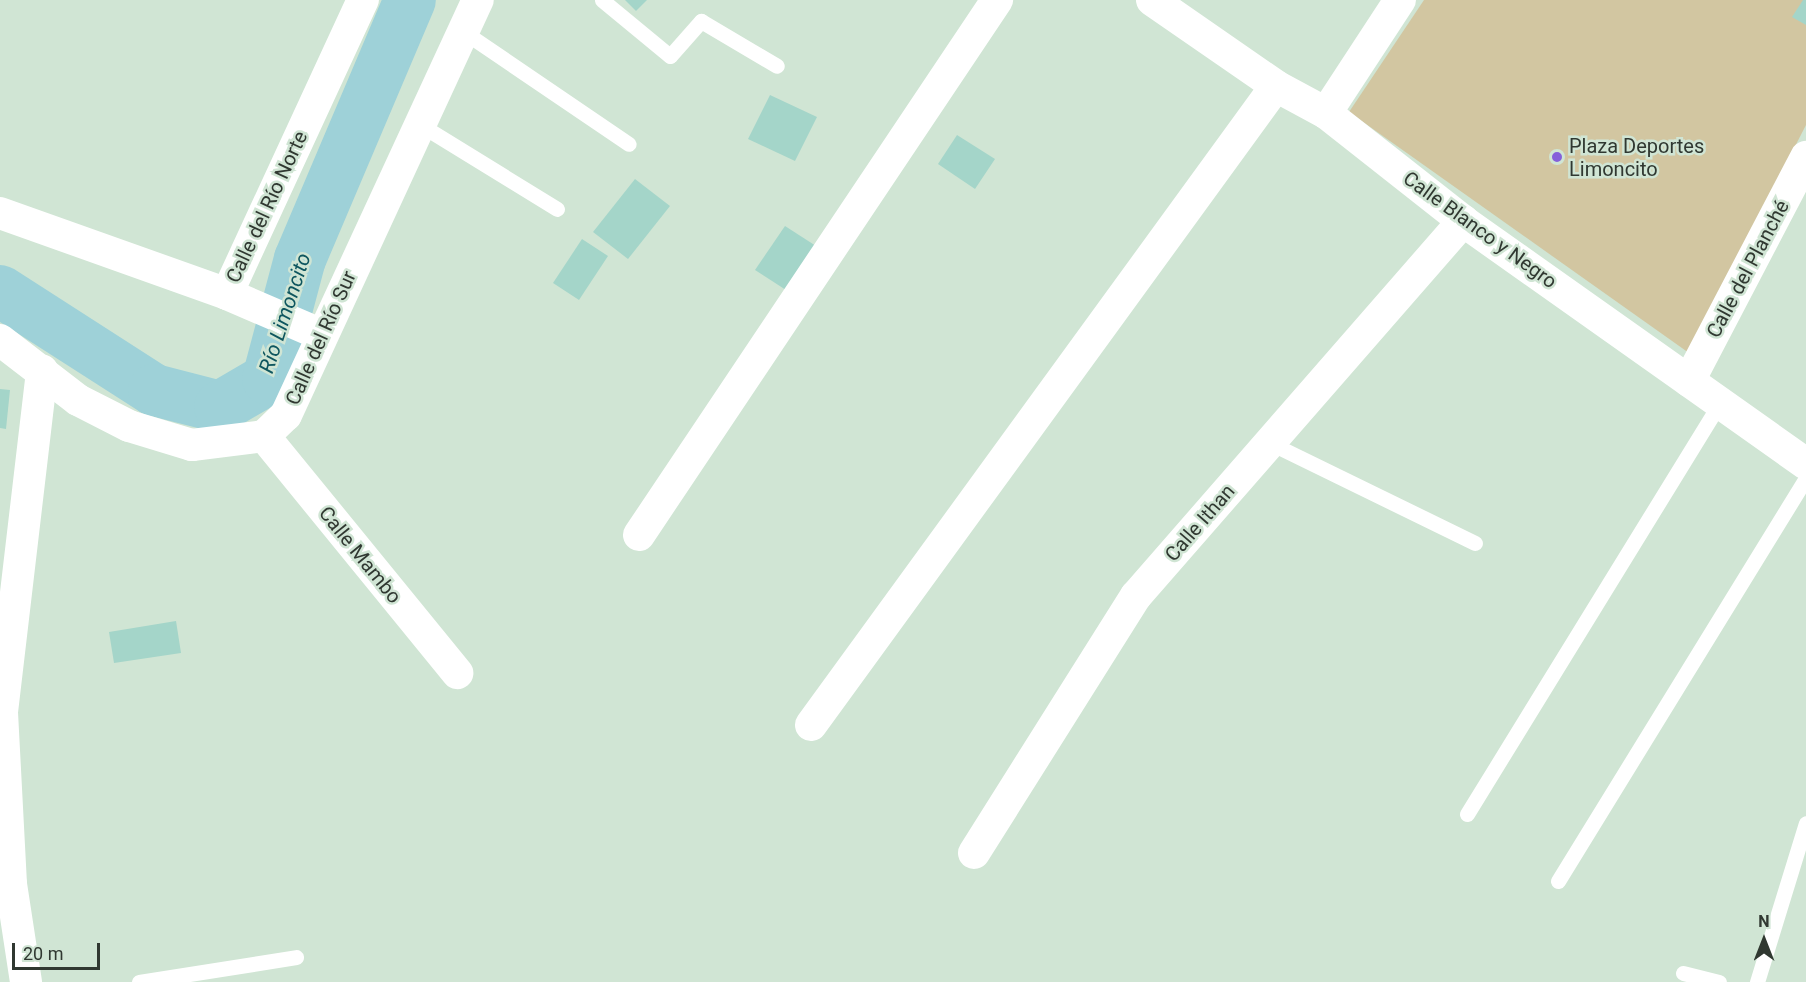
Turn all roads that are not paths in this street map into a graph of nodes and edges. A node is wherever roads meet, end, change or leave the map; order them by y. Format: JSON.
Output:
{"nodes":[{"id":1,"x":363,"y":0,"type":"edge"},
{"id":2,"x":478,"y":0,"type":"edge"},
{"id":3,"x":602,"y":0,"type":"edge"},
{"id":4,"x":997,"y":0,"type":"edge"},
{"id":5,"x":1152,"y":0,"type":"edge"},
{"id":6,"x":1400,"y":0,"type":"edge"},
{"id":7,"x":464,"y":32,"type":"junction"},
{"id":8,"x":777,"y":66,"type":"dead end"},
{"id":9,"x":1276,"y":86,"type":"junction"},
{"id":10,"x":1326,"y":113,"type":"junction"},
{"id":11,"x":419,"y":124,"type":"junction"},
{"id":12,"x":629,"y":144,"type":"dead end"},
{"id":13,"x":1806,"y":157,"type":"edge"},
{"id":14,"x":557,"y":209,"type":"dead end"},
{"id":15,"x":0,"y":213,"type":"edge"},
{"id":16,"x":1463,"y":221,"type":"junction"},
{"id":17,"x":227,"y":294,"type":"junction"},
{"id":18,"x":322,"y":335,"type":"junction"},
{"id":19,"x":0,"y":339,"type":"edge"},
{"id":20,"x":42,"y":370,"type":"junction"},
{"id":21,"x":1689,"y":381,"type":"junction"},
{"id":22,"x":1720,"y":403,"type":"junction"},
{"id":23,"x":264,"y":436,"type":"junction"},
{"id":24,"x":1270,"y":443,"type":"junction"},
{"id":25,"x":1806,"y":464,"type":"edge"},
{"id":26,"x":1806,"y":478,"type":"edge"},
{"id":27,"x":639,"y":535,"type":"dead end"},
{"id":28,"x":1475,"y":543,"type":"dead end"},
{"id":29,"x":457,"y":674,"type":"dead end"},
{"id":30,"x":811,"y":724,"type":"dead end"},
{"id":31,"x":1467,"y":814,"type":"dead end"},
{"id":32,"x":1806,"y":823,"type":"edge"},
{"id":33,"x":974,"y":853,"type":"dead end"},
{"id":34,"x":1558,"y":881,"type":"dead end"},
{"id":35,"x":296,"y":957,"type":"dead end"},
{"id":36,"x":1683,"y":974,"type":"dead end"},
{"id":37,"x":26,"y":982,"type":"edge"},
{"id":38,"x":139,"y":982,"type":"edge"},
{"id":39,"x":1719,"y":982,"type":"edge"},
{"id":40,"x":1757,"y":982,"type":"edge"}],
"edges":[{"from":1,"to":17,"type":"street","name":"Calle del Río Norte"},
{"from":2,"to":7,"type":"street","name":"Calle del Río Sur"},
{"from":3,"to":8,"type":"lane"},
{"from":4,"to":27,"type":"street"},
{"from":5,"to":9,"type":"street","name":"Calle Blanco y Negro"},
{"from":6,"to":10,"type":"street"},
{"from":7,"to":11,"type":"street","name":"Calle del Río Sur"},
{"from":7,"to":12,"type":"lane"},
{"from":9,"to":10,"type":"street","name":"Calle Blanco y Negro"},
{"from":9,"to":30,"type":"street"},
{"from":10,"to":16,"type":"street","name":"Calle Blanco y Negro"},
{"from":11,"to":14,"type":"lane"},
{"from":11,"to":18,"type":"street","name":"Calle del Río Sur"},
{"from":13,"to":21,"type":"street","name":"Calle del Planché"},
{"from":15,"to":17,"type":"street","name":"Calle del Río Norte"},
{"from":16,"to":21,"type":"street","name":"Calle Blanco y Negro"},
{"from":16,"to":24,"type":"street","name":"Calle Ithan"},
{"from":17,"to":18,"type":"street"},
{"from":18,"to":23,"type":"street","name":"Calle del Río Sur"},
{"from":19,"to":20,"type":"street"},
{"from":20,"to":23,"type":"street"},
{"from":20,"to":37,"type":"street"},
{"from":21,"to":22,"type":"street","name":"Calle Blanco y Negro"},
{"from":22,"to":25,"type":"street","name":"Calle Blanco y Negro"},
{"from":22,"to":31,"type":"lane"},
{"from":23,"to":29,"type":"street","name":"Calle Mambo"},
{"from":24,"to":28,"type":"lane"},
{"from":24,"to":33,"type":"street","name":"Calle Ithan"},
{"from":26,"to":34,"type":"lane"},
{"from":32,"to":40,"type":"lane"},
{"from":35,"to":38,"type":"lane"},
{"from":36,"to":39,"type":"lane"}]}
